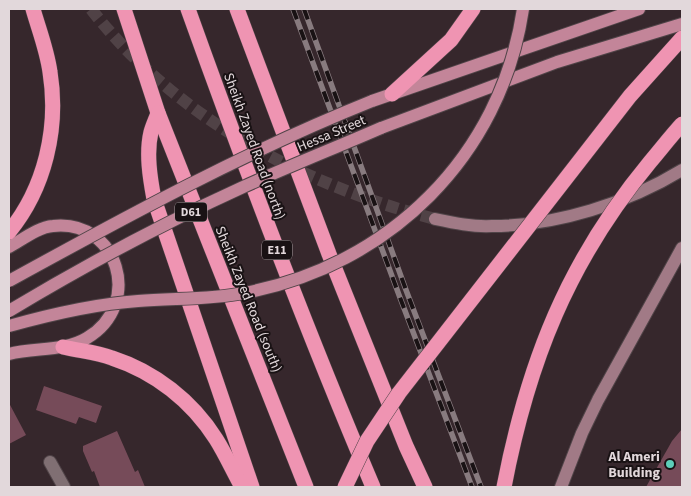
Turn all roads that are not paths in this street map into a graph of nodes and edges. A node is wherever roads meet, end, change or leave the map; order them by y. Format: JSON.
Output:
{"nodes":[{"id":1,"x":33,"y":9,"type":"edge"},
{"id":2,"x":124,"y":9,"type":"edge"},
{"id":3,"x":188,"y":9,"type":"edge"},
{"id":4,"x":237,"y":9,"type":"edge"},
{"id":5,"x":245,"y":9,"type":"edge"},
{"id":6,"x":473,"y":9,"type":"edge"},
{"id":7,"x":523,"y":9,"type":"edge"},
{"id":8,"x":639,"y":9,"type":"edge"},
{"id":9,"x":682,"y":24,"type":"edge"},
{"id":10,"x":682,"y":38,"type":"edge"},
{"id":11,"x":258,"y":64,"type":"junction"},
{"id":12,"x":392,"y":94,"type":"junction"},
{"id":13,"x":158,"y":113,"type":"junction"},
{"id":14,"x":682,"y":124,"type":"edge"},
{"id":15,"x":682,"y":170,"type":"edge"},
{"id":16,"x":435,"y":219,"type":"tunnel mouth"},
{"id":17,"x":9,"y":232,"type":"edge"},
{"id":18,"x":9,"y":247,"type":"edge"},
{"id":19,"x":682,"y":248,"type":"edge"},
{"id":20,"x":9,"y":281,"type":"edge"},
{"id":21,"x":9,"y":311,"type":"edge"},
{"id":22,"x":9,"y":326,"type":"edge"},
{"id":23,"x":63,"y":347,"type":"junction"},
{"id":24,"x":9,"y":354,"type":"edge"},
{"id":25,"x":50,"y":462,"type":"dead end"},
{"id":26,"x":64,"y":487,"type":"edge"},
{"id":27,"x":242,"y":487,"type":"edge"},
{"id":28,"x":252,"y":487,"type":"edge"},
{"id":29,"x":306,"y":487,"type":"edge"},
{"id":30,"x":345,"y":487,"type":"edge"},
{"id":31,"x":373,"y":487,"type":"edge"},
{"id":32,"x":425,"y":487,"type":"edge"},
{"id":33,"x":504,"y":487,"type":"edge"},
{"id":34,"x":560,"y":487,"type":"edge"}],
"edges":[{"from":1,"to":17,"type":"highway"},
{"from":2,"to":13,"type":"highway","name":"Sheikh Zayed Road (south)"},
{"from":3,"to":31,"type":"highway","name":"Sheikh Zayed Road (north)","number":"E11"},
{"from":4,"to":11,"type":"highway"},
{"from":5,"to":11,"type":"highway"},
{"from":6,"to":12,"type":"highway"},
{"from":7,"to":22,"type":"main road","bridge":true},
{"from":8,"to":12,"type":"main road","name":"Hessa Street","number":"D61"},
{"from":9,"to":21,"type":"main road","name":"Hessa Street","number":"D61","bridge":true},
{"from":10,"to":30,"type":"highway","bridge":true},
{"from":11,"to":32,"type":"highway"},
{"from":12,"to":20,"type":"main road","name":"Hessa Street","number":"D61","bridge":true},
{"from":13,"to":28,"type":"highway"},
{"from":13,"to":29,"type":"highway","name":"Sheikh Zayed Road (south)"},
{"from":14,"to":33,"type":"highway","bridge":true},
{"from":15,"to":16,"type":"main road"},
{"from":18,"to":23,"type":"main road"},
{"from":19,"to":34,"type":"main road"},
{"from":23,"to":24,"type":"main road"},
{"from":23,"to":27,"type":"highway"},
{"from":25,"to":26,"type":"street"}]}
